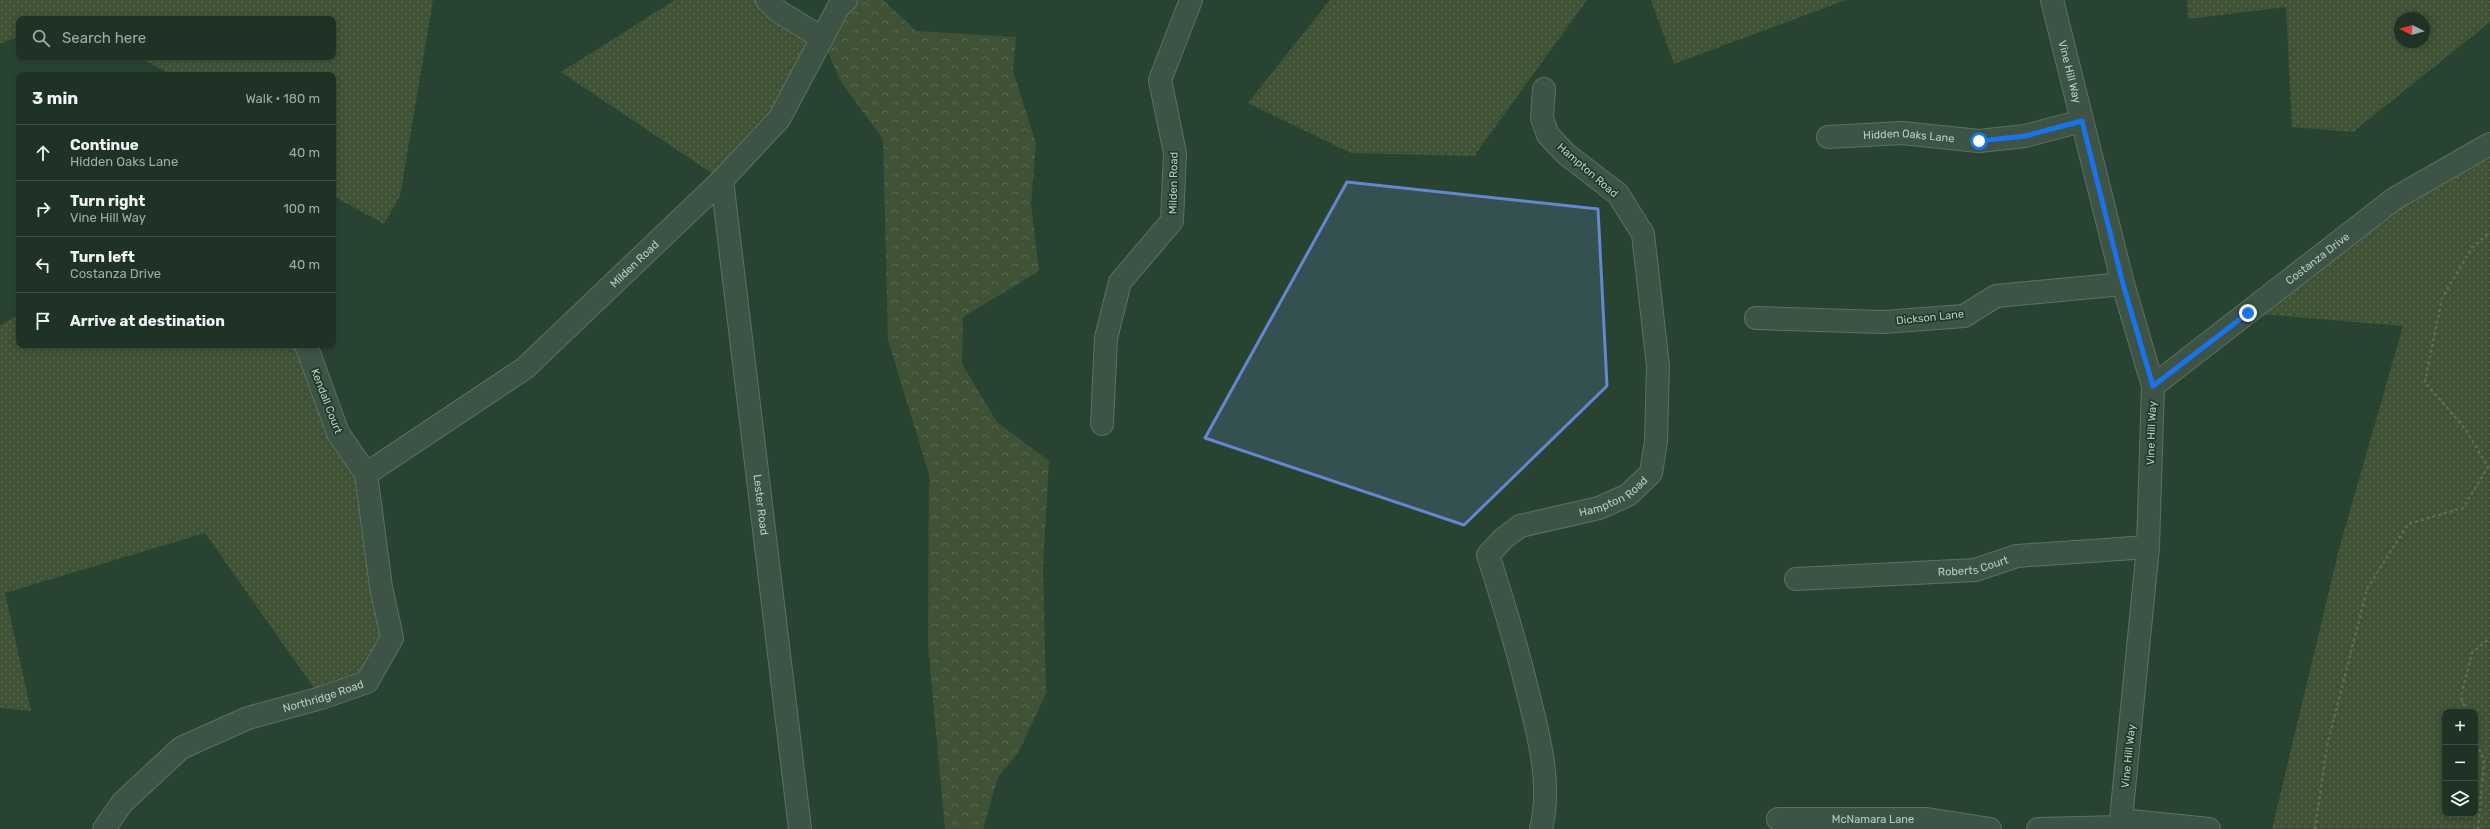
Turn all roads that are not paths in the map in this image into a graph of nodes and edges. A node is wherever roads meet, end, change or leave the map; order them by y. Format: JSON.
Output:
{"nodes":[{"id":1,"x":767,"y":0,"type":"edge"},
{"id":2,"x":846,"y":0,"type":"edge"},
{"id":3,"x":1191,"y":0,"type":"edge"},
{"id":4,"x":2052,"y":0,"type":"edge"},
{"id":5,"x":822,"y":38,"type":"junction"},
{"id":6,"x":1544,"y":89,"type":"dead end"},
{"id":7,"x":2082,"y":121,"type":"junction"},
{"id":8,"x":1828,"y":137,"type":"dead end"},
{"id":9,"x":2490,"y":144,"type":"edge"},
{"id":10,"x":722,"y":180,"type":"junction"},
{"id":11,"x":2123,"y":284,"type":"junction"},
{"id":12,"x":1756,"y":318,"type":"dead end"},
{"id":13,"x":307,"y":348,"type":"edge"},
{"id":14,"x":2153,"y":386,"type":"junction"},
{"id":15,"x":1102,"y":424,"type":"dead end"},
{"id":16,"x":366,"y":474,"type":"junction"},
{"id":17,"x":2148,"y":548,"type":"junction"},
{"id":18,"x":1796,"y":579,"type":"dead end"},
{"id":19,"x":1778,"y":819,"type":"dead end"},
{"id":20,"x":2121,"y":825,"type":"edge"},
{"id":21,"x":104,"y":829,"type":"edge"},
{"id":22,"x":800,"y":829,"type":"edge"},
{"id":23,"x":1541,"y":829,"type":"edge"},
{"id":24,"x":1990,"y":829,"type":"edge"},
{"id":25,"x":2038,"y":829,"type":"edge"},
{"id":26,"x":2209,"y":829,"type":"edge"}],
"edges":[{"from":1,"to":5,"type":"street"},
{"from":2,"to":5,"type":"street","name":"Milden Road"},
{"from":3,"to":15,"type":"street","name":"Milden Road"},
{"from":4,"to":7,"type":"street","name":"Vine Hill Way"},
{"from":5,"to":10,"type":"street","name":"Milden Road"},
{"from":6,"to":23,"type":"street","name":"Hampton Road"},
{"from":7,"to":8,"type":"street","name":"Hidden Oaks Lane"},
{"from":7,"to":11,"type":"street","name":"Vine Hill Way"},
{"from":9,"to":14,"type":"street","name":"Costanza Drive"},
{"from":10,"to":16,"type":"street","name":"Milden Road"},
{"from":10,"to":22,"type":"street","name":"Lester Road"},
{"from":11,"to":12,"type":"street","name":"Dickson Lane"},
{"from":11,"to":14,"type":"street","name":"Vine Hill Way"},
{"from":13,"to":16,"type":"street","name":"Kendall Court"},
{"from":14,"to":17,"type":"street","name":"Vine Hill Way"},
{"from":16,"to":21,"type":"street","name":"Northridge Road"},
{"from":17,"to":18,"type":"street","name":"Roberts Court"},
{"from":17,"to":20,"type":"street","name":"Vine Hill Way"},
{"from":19,"to":24,"type":"street","name":"McNamara Lane"},
{"from":20,"to":25,"type":"street"},
{"from":20,"to":26,"type":"street"}]}
